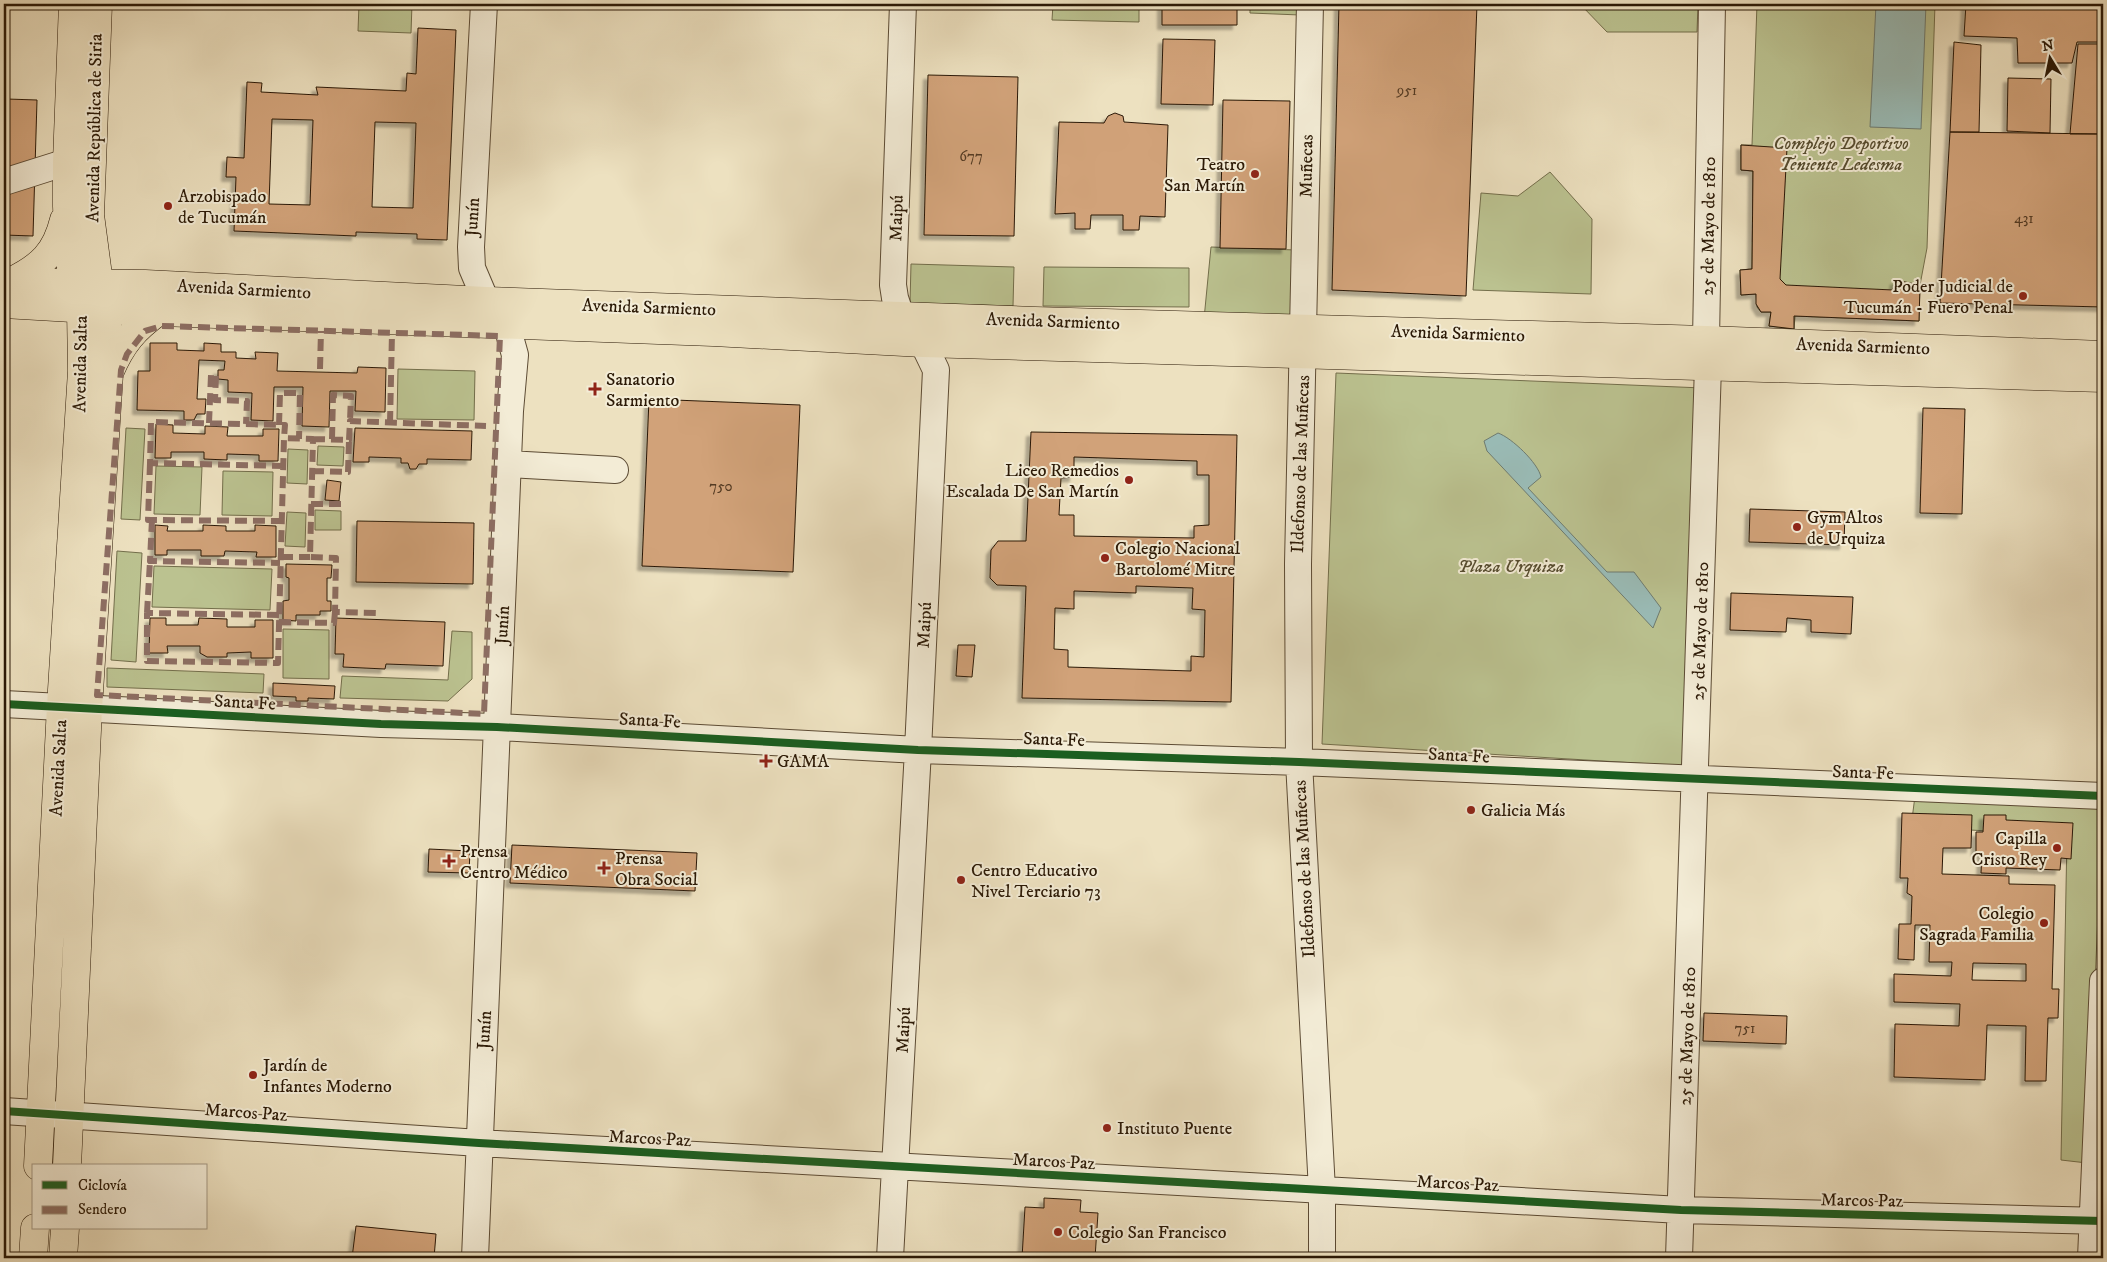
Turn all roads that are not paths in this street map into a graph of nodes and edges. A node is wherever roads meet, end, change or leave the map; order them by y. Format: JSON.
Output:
{"nodes":[{"id":1,"x":73,"y":4,"type":"edge"},
{"id":2,"x":98,"y":4,"type":"edge"},
{"id":3,"x":484,"y":4,"type":"edge"},
{"id":4,"x":903,"y":4,"type":"edge"},
{"id":5,"x":1310,"y":4,"type":"edge"},
{"id":6,"x":1712,"y":4,"type":"edge"},
{"id":7,"x":67,"y":162,"type":"junction"},
{"id":8,"x":4,"y":182,"type":"edge"},
{"id":9,"x":79,"y":211,"type":"junction"},
{"id":10,"x":87,"y":282,"type":"junction"},
{"id":11,"x":145,"y":284,"type":"junction"},
{"id":12,"x":8,"y":293,"type":"edge"},
{"id":13,"x":486,"y":301,"type":"junction"},
{"id":14,"x":94,"y":310,"type":"junction"},
{"id":15,"x":159,"y":311,"type":"junction"},
{"id":16,"x":901,"y":316,"type":"junction"},
{"id":17,"x":507,"y":326,"type":"junction"},
{"id":18,"x":1304,"y":329,"type":"junction"},
{"id":19,"x":924,"y":343,"type":"junction"},
{"id":20,"x":1707,"y":353,"type":"junction"},
{"id":21,"x":1303,"y":355,"type":"junction"},
{"id":22,"x":2103,"y":355,"type":"edge"},
{"id":23,"x":82,"y":371,"type":"junction"},
{"id":24,"x":109,"y":373,"type":"junction"},
{"id":25,"x":2103,"y":378,"type":"edge"},
{"id":26,"x":508,"y":464,"type":"junction"},
{"id":27,"x":615,"y":470,"type":"dead end"},
{"id":28,"x":4,"y":704,"type":"edge"},
{"id":29,"x":61,"y":706,"type":"junction"},
{"id":30,"x":88,"y":708,"type":"junction"},
{"id":31,"x":497,"y":727,"type":"junction"},
{"id":32,"x":918,"y":750,"type":"junction"},
{"id":33,"x":1298,"y":762,"type":"junction"},
{"id":34,"x":1696,"y":780,"type":"junction"},
{"id":35,"x":2103,"y":796,"type":"edge"},
{"id":36,"x":2103,"y":981,"type":"edge"},
{"id":37,"x":4,"y":1111,"type":"edge"},
{"id":38,"x":41,"y":1113,"type":"junction"},
{"id":39,"x":70,"y":1114,"type":"junction"},
{"id":40,"x":479,"y":1143,"type":"junction"},
{"id":41,"x":38,"y":1164,"type":"edge"},
{"id":42,"x":67,"y":1164,"type":"edge"},
{"id":43,"x":896,"y":1167,"type":"junction"},
{"id":44,"x":1322,"y":1190,"type":"junction"},
{"id":45,"x":1681,"y":1210,"type":"junction"},
{"id":46,"x":2098,"y":1220,"type":"edge"},
{"id":47,"x":35,"y":1230,"type":"edge"},
{"id":48,"x":65,"y":1230,"type":"edge"},
{"id":49,"x":33,"y":1258,"type":"edge"},
{"id":50,"x":64,"y":1258,"type":"edge"},
{"id":51,"x":474,"y":1258,"type":"edge"},
{"id":52,"x":890,"y":1258,"type":"edge"},
{"id":53,"x":1322,"y":1258,"type":"edge"},
{"id":54,"x":1679,"y":1258,"type":"edge"},
{"id":55,"x":2091,"y":1258,"type":"edge"}],
"edges":[{"from":1,"to":7,"type":"main road","name":"Avenida República de Siria"},
{"from":2,"to":9,"type":"main road","name":"Avenida República de Siria"},
{"from":3,"to":13,"type":"street","name":"Junín"},
{"from":4,"to":16,"type":"street","name":"Maipú"},
{"from":5,"to":18,"type":"street","name":"Muñecas"},
{"from":6,"to":20,"type":"street","name":"25 de Mayo de 1810"},
{"from":7,"to":8,"type":"street"},
{"from":7,"to":9,"type":"main road","name":"Avenida República de Siria"},
{"from":9,"to":10,"type":"main road","name":"Avenida República de Siria"},
{"from":9,"to":11,"type":"main road"},
{"from":9,"to":12,"type":"main road"},
{"from":10,"to":11,"type":"main road","name":"Avenida Sarmiento"},
{"from":10,"to":12,"type":"main road","name":"Avenida Sarmiento"},
{"from":10,"to":14,"type":"main road","name":"Avenida Salta"},
{"from":11,"to":13,"type":"main road","name":"Avenida Sarmiento"},
{"from":12,"to":14,"type":"main road","name":"Avenida Sarmiento"},
{"from":12,"to":23,"type":"main road"},
{"from":13,"to":16,"type":"main road","name":"Avenida Sarmiento"},
{"from":13,"to":17,"type":"street","name":"Junín"},
{"from":14,"to":15,"type":"main road","name":"Avenida Sarmiento"},
{"from":14,"to":23,"type":"main road","name":"Avenida Salta"},
{"from":14,"to":24,"type":"main road","name":"Avenida Salta"},
{"from":15,"to":17,"type":"main road","name":"Avenida Sarmiento"},
{"from":15,"to":24,"type":"main road"},
{"from":16,"to":18,"type":"main road","name":"Avenida Sarmiento"},
{"from":16,"to":19,"type":"street","name":"Maipú"},
{"from":17,"to":19,"type":"main road","name":"Avenida Sarmiento"},
{"from":17,"to":26,"type":"street","name":"Junín"},
{"from":18,"to":20,"type":"main road","name":"Avenida Sarmiento"},
{"from":18,"to":21,"type":"street","name":"Ildefonso de las Muñecas"},
{"from":19,"to":21,"type":"main road","name":"Avenida Sarmiento"},
{"from":19,"to":32,"type":"street","name":"Maipú"},
{"from":20,"to":21,"type":"main road","name":"Avenida Sarmiento"},
{"from":20,"to":22,"type":"main road","name":"Avenida Sarmiento"},
{"from":20,"to":25,"type":"main road","name":"Avenida Sarmiento"},
{"from":20,"to":34,"type":"street","name":"25 de Mayo de 1810"},
{"from":21,"to":33,"type":"street","name":"Ildefonso de las Muñecas"},
{"from":23,"to":29,"type":"main road","name":"Avenida Salta"},
{"from":24,"to":30,"type":"main road","name":"Avenida Salta"},
{"from":26,"to":27,"type":"street"},
{"from":26,"to":31,"type":"street","name":"Junín"},
{"from":28,"to":29,"type":"street","name":"Santa Fe"},
{"from":29,"to":30,"type":"street","name":"Santa Fe"},
{"from":29,"to":38,"type":"main road","name":"Avenida Salta"},
{"from":30,"to":31,"type":"street","name":"Santa Fe"},
{"from":30,"to":39,"type":"main road","name":"Avenida Salta"},
{"from":31,"to":32,"type":"street","name":"Santa Fe"},
{"from":31,"to":40,"type":"street","name":"Junín"},
{"from":32,"to":33,"type":"street","name":"Santa Fe"},
{"from":32,"to":43,"type":"street","name":"Maipú"},
{"from":33,"to":34,"type":"street","name":"Santa Fe"},
{"from":33,"to":44,"type":"street","name":"Ildefonso de las Muñecas"},
{"from":34,"to":35,"type":"street","name":"Santa Fe"},
{"from":34,"to":45,"type":"street","name":"25 de Mayo de 1810"},
{"from":36,"to":46,"type":"street"},
{"from":37,"to":38,"type":"street","name":"Marcos Paz"},
{"from":38,"to":39,"type":"street","name":"Marcos Paz"},
{"from":38,"to":41,"type":"main road","name":"Avenida Salta"},
{"from":39,"to":40,"type":"street","name":"Marcos Paz"},
{"from":39,"to":42,"type":"main road","name":"Avenida Salta"},
{"from":40,"to":43,"type":"street","name":"Marcos Paz"},
{"from":40,"to":51,"type":"street","name":"Junín"},
{"from":43,"to":44,"type":"street","name":"Marcos Paz"},
{"from":43,"to":52,"type":"street","name":"Maipú"},
{"from":44,"to":45,"type":"street","name":"Marcos Paz"},
{"from":44,"to":53,"type":"street","name":"Ildefonso de las Muñecas"},
{"from":45,"to":46,"type":"street","name":"Marcos Paz"},
{"from":45,"to":54,"type":"street","name":"25 de Mayo de 1810"},
{"from":46,"to":55,"type":"street"},
{"from":47,"to":49,"type":"main road"},
{"from":48,"to":50,"type":"main road"}]}
